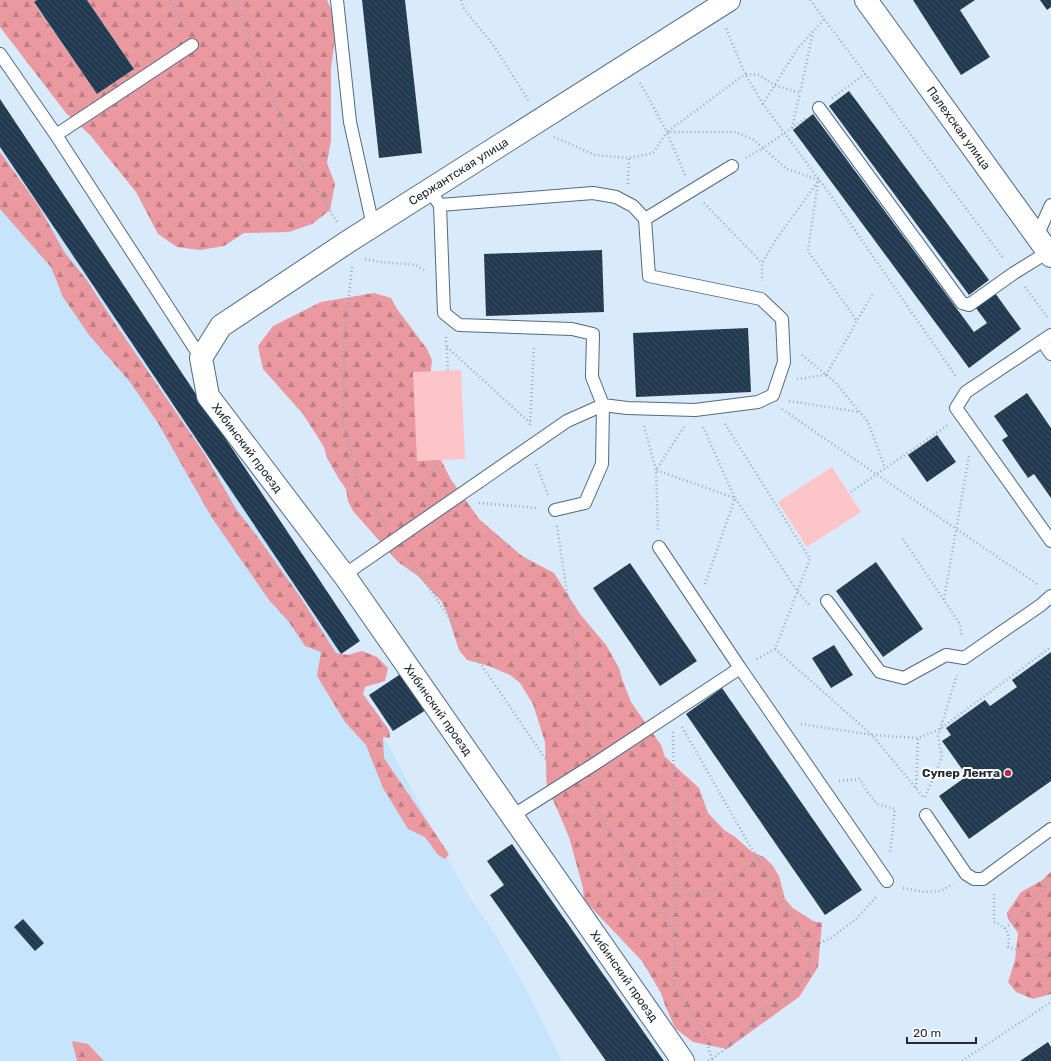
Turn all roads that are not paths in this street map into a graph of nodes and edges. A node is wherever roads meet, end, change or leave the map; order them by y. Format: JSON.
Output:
{"nodes":[{"id":1,"x":337,"y":0,"type":"edge"},
{"id":2,"x":730,"y":0,"type":"edge"},
{"id":3,"x":866,"y":0,"type":"edge"},
{"id":4,"x":192,"y":45,"type":"road end"},
{"id":5,"x":0,"y":54,"type":"edge"},
{"id":6,"x":819,"y":108,"type":"dead end"},
{"id":7,"x":56,"y":135,"type":"junction"},
{"id":8,"x":732,"y":166,"type":"road end"},
{"id":9,"x":435,"y":197,"type":"junction"},
{"id":10,"x":1051,"y":205,"type":"edge"},
{"id":11,"x":645,"y":219,"type":"junction"},
{"id":12,"x":373,"y":226,"type":"junction"},
{"id":13,"x":1046,"y":248,"type":"edge"},
{"id":14,"x":1046,"y":338,"type":"edge"},
{"id":15,"x":1051,"y":354,"type":"edge"},
{"id":16,"x":201,"y":358,"type":"junction"},
{"id":17,"x":603,"y":405,"type":"junction"},
{"id":18,"x":555,"y":510,"type":"road end"},
{"id":19,"x":1051,"y":541,"type":"edge"},
{"id":20,"x":659,"y":547,"type":"road end"},
{"id":21,"x":344,"y":575,"type":"junction"},
{"id":22,"x":1051,"y":596,"type":"edge"},
{"id":23,"x":827,"y":601,"type":"road end"},
{"id":24,"x":740,"y":668,"type":"junction"},
{"id":25,"x":926,"y":815,"type":"road end"},
{"id":26,"x":512,"y":816,"type":"junction"},
{"id":27,"x":1051,"y":829,"type":"edge"},
{"id":28,"x":887,"y":881,"type":"road end"},
{"id":29,"x":683,"y":1061,"type":"edge"}],
"edges":[{"from":1,"to":12,"type":"lane"},
{"from":2,"to":9,"type":"street","name":"Сержантская улица"},
{"from":3,"to":13,"type":"street","name":"Палехская улица"},
{"from":4,"to":7,"type":"lane"},
{"from":5,"to":7,"type":"lane"},
{"from":6,"to":13,"type":"lane"},
{"from":7,"to":16,"type":"lane"},
{"from":8,"to":11,"type":"lane"},
{"from":9,"to":11,"type":"lane"},
{"from":9,"to":12,"type":"street","name":"Сержантская улица"},
{"from":9,"to":17,"type":"lane"},
{"from":10,"to":13,"type":"lane"},
{"from":11,"to":17,"type":"lane"},
{"from":12,"to":16,"type":"street","name":"Сержантская улица"},
{"from":14,"to":15,"type":"lane"},
{"from":14,"to":19,"type":"lane"},
{"from":16,"to":21,"type":"street","name":"Хибинский проезд"},
{"from":17,"to":18,"type":"lane"},
{"from":17,"to":21,"type":"lane"},
{"from":20,"to":24,"type":"lane"},
{"from":21,"to":26,"type":"street","name":"Хибинский проезд"},
{"from":22,"to":23,"type":"lane"},
{"from":24,"to":26,"type":"lane"},
{"from":24,"to":28,"type":"lane"},
{"from":25,"to":27,"type":"lane"},
{"from":26,"to":29,"type":"street","name":"Хибинский проезд"}]}
